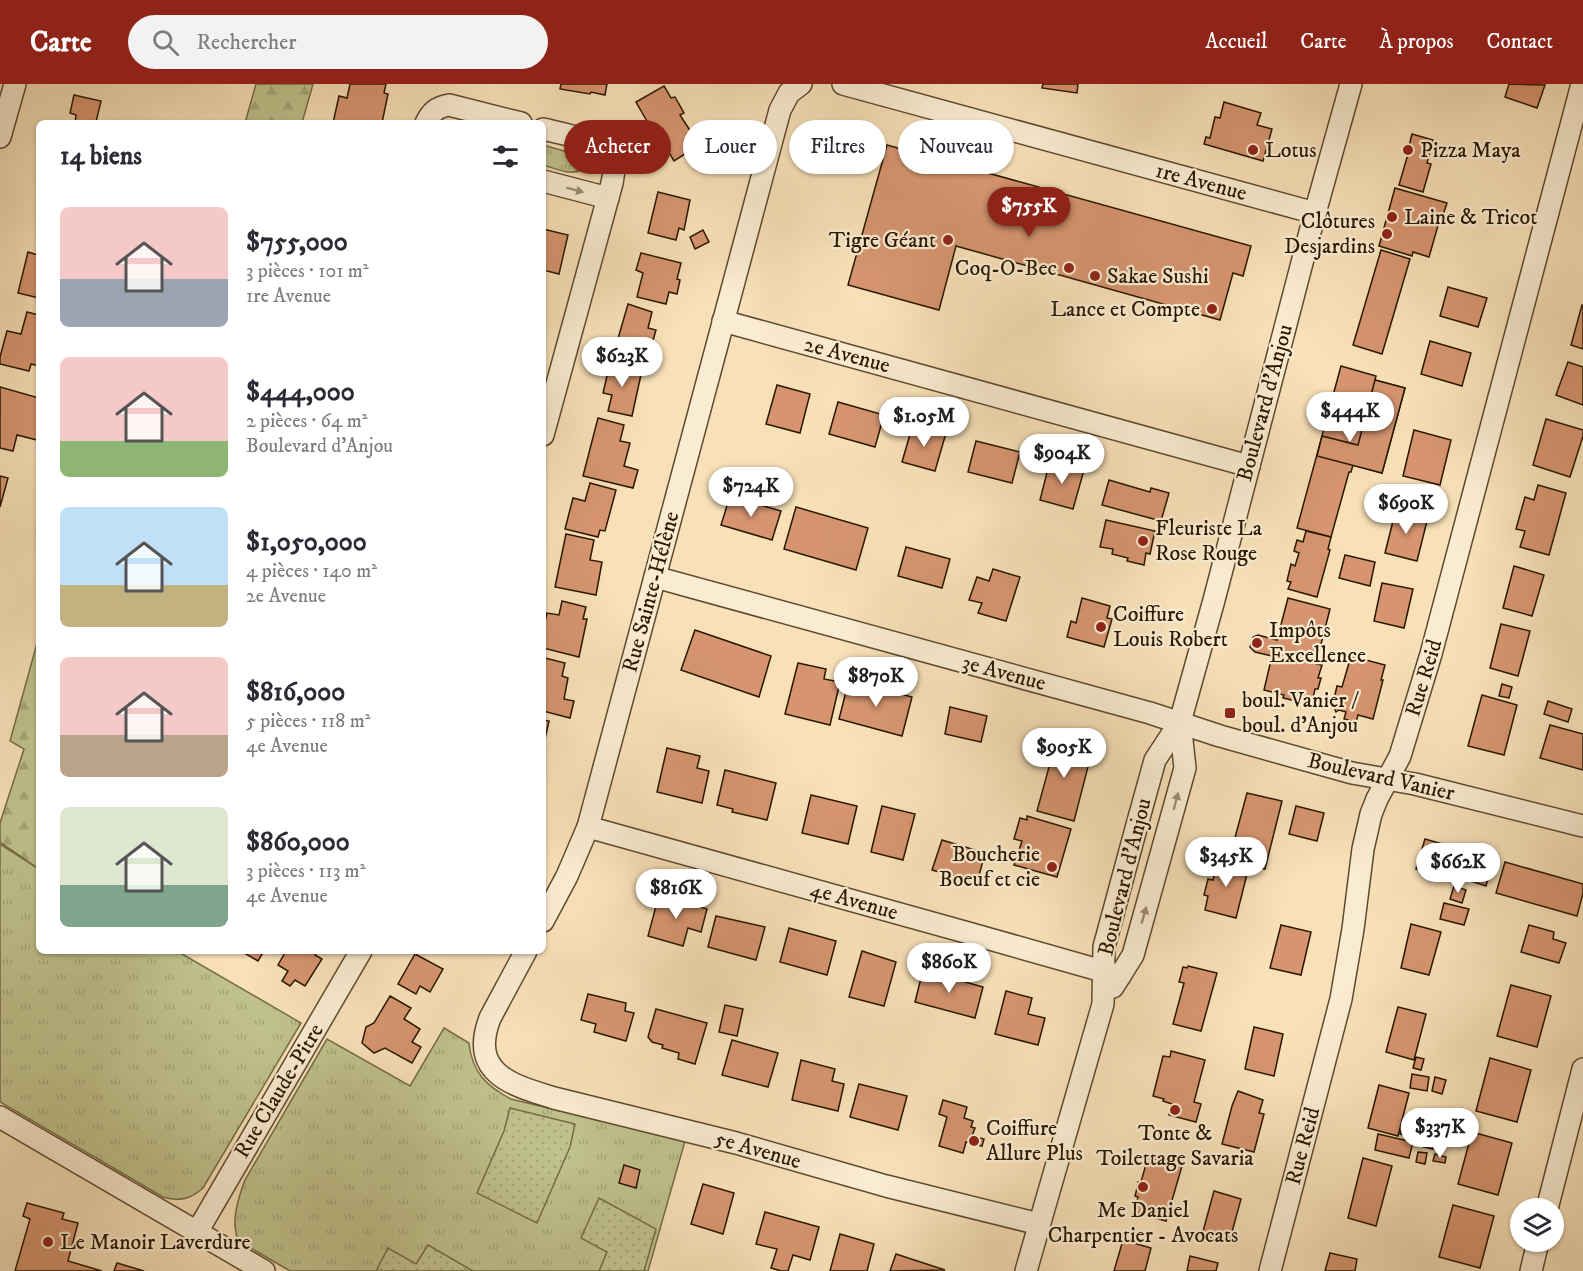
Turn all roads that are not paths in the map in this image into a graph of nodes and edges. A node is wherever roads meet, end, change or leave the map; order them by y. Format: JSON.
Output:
{"nodes":[{"id":1,"x":15,"y":84,"type":"edge"},
{"id":2,"x":843,"y":84,"type":"edge"},
{"id":3,"x":1351,"y":84,"type":"edge"},
{"id":4,"x":1582,"y":84,"type":"edge"},
{"id":5,"x":798,"y":85,"type":"edge"},
{"id":6,"x":904,"y":92,"type":"edge"},
{"id":7,"x":428,"y":120,"type":"edge"},
{"id":8,"x":509,"y":120,"type":"edge"},
{"id":9,"x":546,"y":130,"type":"edge"},
{"id":10,"x":0,"y":137,"type":"edge"},
{"id":11,"x":546,"y":182,"type":"edge"},
{"id":12,"x":608,"y":198,"type":"junction"},
{"id":13,"x":1315,"y":213,"type":"junction"},
{"id":14,"x":723,"y":321,"type":"junction"},
{"id":15,"x":546,"y":419,"type":"edge"},
{"id":16,"x":1249,"y":466,"type":"junction"},
{"id":17,"x":655,"y":577,"type":"junction"},
{"id":18,"x":1180,"y":722,"type":"junction"},
{"id":19,"x":1388,"y":779,"type":"junction"},
{"id":20,"x":1583,"y":826,"type":"edge"},
{"id":21,"x":588,"y":827,"type":"junction"},
{"id":22,"x":546,"y":915,"type":"edge"},
{"id":23,"x":359,"y":954,"type":"edge"},
{"id":24,"x":524,"y":954,"type":"edge"},
{"id":25,"x":1112,"y":974,"type":"junction"},
{"id":26,"x":1583,"y":1069,"type":"edge"},
{"id":27,"x":0,"y":1117,"type":"edge"},
{"id":28,"x":1550,"y":1198,"type":"edge"},
{"id":29,"x":1039,"y":1224,"type":"junction"},
{"id":30,"x":197,"y":1232,"type":"junction"},
{"id":31,"x":1536,"y":1252,"type":"edge"},
{"id":32,"x":264,"y":1271,"type":"edge"},
{"id":33,"x":1026,"y":1271,"type":"edge"},
{"id":34,"x":1270,"y":1271,"type":"edge"},
{"id":35,"x":1531,"y":1271,"type":"edge"}],
"edges":[{"from":1,"to":10,"type":"street"},
{"from":2,"to":6,"type":"street","name":"1re Avenue"},
{"from":3,"to":13,"type":"street","name":"Boulevard d'Anjou"},
{"from":4,"to":19,"type":"street","name":"Rue Reid"},
{"from":5,"to":14,"type":"street","name":"Rue Sainte-Hélène"},
{"from":6,"to":13,"type":"street","name":"1re Avenue"},
{"from":7,"to":8,"type":"street"},
{"from":9,"to":12,"type":"street"},
{"from":11,"to":12,"type":"street","one_way":true},
{"from":12,"to":15,"type":"street"},
{"from":13,"to":16,"type":"street","name":"Boulevard d'Anjou"},
{"from":14,"to":16,"type":"street","name":"2e Avenue"},
{"from":14,"to":17,"type":"street","name":"Rue Sainte-Hélène"},
{"from":16,"to":18,"type":"street","name":"Boulevard d'Anjou"},
{"from":17,"to":18,"type":"street","name":"3e Avenue"},
{"from":17,"to":21,"type":"street","name":"Rue Sainte-Hélène"},
{"from":18,"to":19,"type":"street","name":"Boulevard Vanier"},
{"from":18,"to":25,"type":"street","name":"Boulevard d'Anjou"},
{"from":25,"to":18,"type":"street","name":"Boulevard d'Anjou","one_way":true},
{"from":19,"to":20,"type":"street","name":"Boulevard Vanier"},
{"from":19,"to":34,"type":"street","name":"Rue Reid"},
{"from":21,"to":22,"type":"street","name":"Rue Sainte-Hélène"},
{"from":21,"to":25,"type":"street","name":"4e Avenue"},
{"from":23,"to":30,"type":"street","name":"Rue Claude-Pitre"},
{"from":24,"to":29,"type":"street","name":"5e Avenue"},
{"from":25,"to":29,"type":"street","name":"Boulevard d'Anjou"},
{"from":26,"to":28,"type":"street"},
{"from":27,"to":30,"type":"street"},
{"from":29,"to":33,"type":"street","name":"Boulevard d'Anjou"},
{"from":30,"to":32,"type":"street"},
{"from":31,"to":35,"type":"street"}]}
